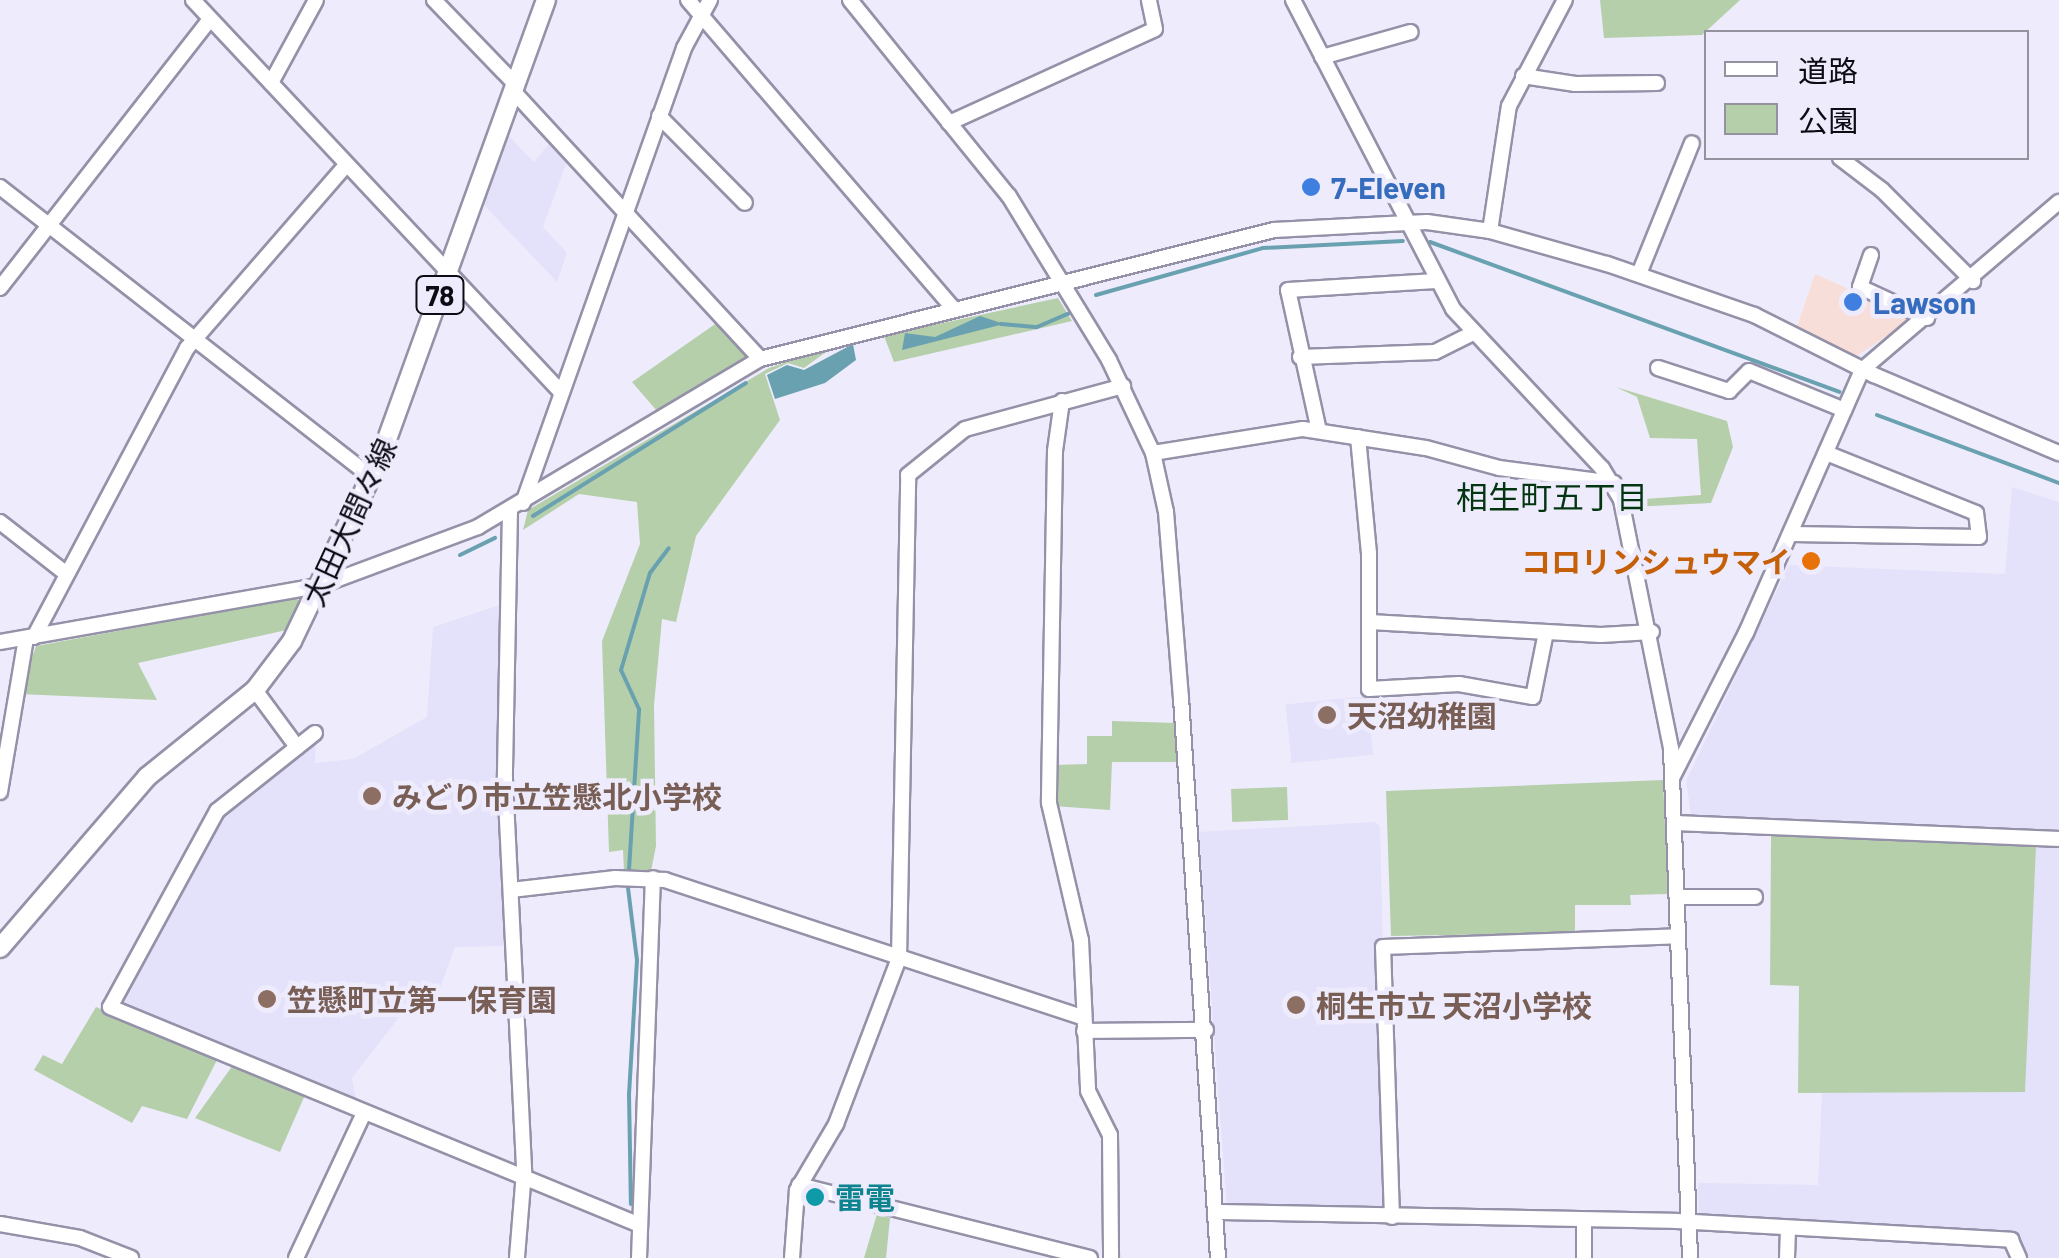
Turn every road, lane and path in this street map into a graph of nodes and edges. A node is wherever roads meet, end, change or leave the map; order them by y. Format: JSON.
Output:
{"nodes":[{"id":1,"x":193,"y":0,"type":"edge"},
{"id":2,"x":316,"y":0,"type":"edge"},
{"id":3,"x":434,"y":0,"type":"edge"},
{"id":4,"x":546,"y":0,"type":"edge"},
{"id":5,"x":710,"y":0,"type":"edge"},
{"id":6,"x":850,"y":0,"type":"edge"},
{"id":7,"x":1148,"y":0,"type":"edge"},
{"id":8,"x":1293,"y":0,"type":"edge"},
{"id":9,"x":1565,"y":0,"type":"edge"},
{"id":10,"x":693,"y":6,"type":"edge"},
{"id":11,"x":210,"y":19,"type":"junction"},
{"id":12,"x":1411,"y":32,"type":"dead end"},
{"id":13,"x":1322,"y":57,"type":"junction"},
{"id":14,"x":1523,"y":76,"type":"junction"},
{"id":15,"x":1657,"y":83,"type":"dead end"},
{"id":16,"x":271,"y":84,"type":"junction"},
{"id":17,"x":515,"y":88,"type":"junction"},
{"id":18,"x":659,"y":116,"type":"junction"},
{"id":19,"x":950,"y":123,"type":"junction"},
{"id":20,"x":1692,"y":143,"type":"dead end"},
{"id":21,"x":1843,"y":160,"type":"edge"},
{"id":22,"x":346,"y":165,"type":"junction"},
{"id":23,"x":0,"y":187,"type":"edge"},
{"id":24,"x":2059,"y":202,"type":"edge"},
{"id":25,"x":745,"y":203,"type":"dead end"},
{"id":26,"x":624,"y":210,"type":"junction"},
{"id":27,"x":1407,"y":222,"type":"junction"},
{"id":28,"x":49,"y":225,"type":"junction"},
{"id":29,"x":1490,"y":230,"type":"junction"},
{"id":30,"x":1870,"y":255,"type":"dead end"},
{"id":31,"x":448,"y":273,"type":"junction"},
{"id":32,"x":1639,"y":274,"type":"junction"},
{"id":33,"x":1436,"y":281,"type":"junction"},
{"id":34,"x":1973,"y":281,"type":"junction"},
{"id":35,"x":1065,"y":286,"type":"junction"},
{"id":36,"x":0,"y":288,"type":"edge"},
{"id":37,"x":953,"y":308,"type":"junction"},
{"id":38,"x":1926,"y":318,"type":"junction"},
{"id":39,"x":1473,"y":333,"type":"junction"},
{"id":40,"x":193,"y":339,"type":"junction"},
{"id":41,"x":1300,"y":356,"type":"junction"},
{"id":42,"x":760,"y":359,"type":"junction"},
{"id":43,"x":1658,"y":368,"type":"dead end"},
{"id":44,"x":1862,"y":370,"type":"junction"},
{"id":45,"x":1123,"y":386,"type":"junction"},
{"id":46,"x":559,"y":390,"type":"junction"},
{"id":47,"x":1062,"y":401,"type":"junction"},
{"id":48,"x":1844,"y":410,"type":"junction"},
{"id":49,"x":1318,"y":430,"type":"junction"},
{"id":50,"x":1358,"y":438,"type":"junction"},
{"id":51,"x":1153,"y":453,"type":"junction"},
{"id":52,"x":1826,"y":453,"type":"junction"},
{"id":53,"x":2059,"y":453,"type":"edge"},
{"id":54,"x":372,"y":478,"type":"junction"},
{"id":55,"x":1614,"y":483,"type":"junction"},
{"id":56,"x":516,"y":506,"type":"junction"},
{"id":57,"x":0,"y":522,"type":"edge"},
{"id":58,"x":1792,"y":534,"type":"junction"},
{"id":59,"x":64,"y":572,"type":"junction"},
{"id":60,"x":322,"y":586,"type":"junction"},
{"id":61,"x":1370,"y":622,"type":"junction"},
{"id":62,"x":1546,"y":632,"type":"junction"},
{"id":63,"x":1652,"y":632,"type":"junction"},
{"id":64,"x":30,"y":638,"type":"junction"},
{"id":65,"x":0,"y":642,"type":"edge"},
{"id":66,"x":255,"y":690,"type":"junction"},
{"id":67,"x":314,"y":733,"type":"dead end"},
{"id":68,"x":297,"y":747,"type":"junction"},
{"id":69,"x":1673,"y":776,"type":"junction"},
{"id":70,"x":0,"y":792,"type":"edge"},
{"id":71,"x":1676,"y":823,"type":"junction"},
{"id":72,"x":2059,"y":839,"type":"edge"},
{"id":73,"x":653,"y":878,"type":"junction"},
{"id":74,"x":511,"y":890,"type":"junction"},
{"id":75,"x":1677,"y":897,"type":"junction"},
{"id":76,"x":1755,"y":897,"type":"dead end"},
{"id":77,"x":1678,"y":936,"type":"junction"},
{"id":78,"x":0,"y":948,"type":"edge"},
{"id":79,"x":899,"y":958,"type":"junction"},
{"id":80,"x":1082,"y":1024,"type":"junction"},
{"id":81,"x":1206,"y":1030,"type":"junction"},
{"id":82,"x":364,"y":1113,"type":"junction"},
{"id":83,"x":524,"y":1179,"type":"junction"},
{"id":84,"x":800,"y":1185,"type":"junction"},
{"id":85,"x":1214,"y":1212,"type":"junction"},
{"id":86,"x":1392,"y":1217,"type":"junction"},
{"id":87,"x":1584,"y":1221,"type":"junction"},
{"id":88,"x":0,"y":1224,"type":"edge"},
{"id":89,"x":640,"y":1224,"type":"junction"},
{"id":90,"x":1689,"y":1224,"type":"junction"},
{"id":91,"x":1788,"y":1230,"type":"junction"},
{"id":92,"x":132,"y":1258,"type":"edge"},
{"id":93,"x":296,"y":1258,"type":"edge"},
{"id":94,"x":516,"y":1258,"type":"edge"},
{"id":95,"x":640,"y":1258,"type":"edge"},
{"id":96,"x":792,"y":1258,"type":"edge"},
{"id":97,"x":1090,"y":1258,"type":"edge"},
{"id":98,"x":1110,"y":1258,"type":"edge"},
{"id":99,"x":1218,"y":1258,"type":"edge"},
{"id":100,"x":1584,"y":1258,"type":"edge"},
{"id":101,"x":1690,"y":1258,"type":"edge"},
{"id":102,"x":1787,"y":1258,"type":"edge"},
{"id":103,"x":2020,"y":1258,"type":"edge"}],
"edges":[{"from":1,"to":11,"type":"street"},
{"from":2,"to":16,"type":"street"},
{"from":3,"to":17,"type":"street"},
{"from":4,"to":17,"type":"main road","name":"太田大間々線","number":"78"},
{"from":5,"to":10,"type":"street"},
{"from":6,"to":19,"type":"street"},
{"from":7,"to":19,"type":"street"},
{"from":8,"to":13,"type":"street"},
{"from":9,"to":14,"type":"street"},
{"from":10,"to":18,"type":"street"},
{"from":10,"to":37,"type":"street"},
{"from":11,"to":16,"type":"street"},
{"from":11,"to":28,"type":"street"},
{"from":12,"to":13,"type":"street"},
{"from":13,"to":27,"type":"street"},
{"from":14,"to":15,"type":"street"},
{"from":14,"to":29,"type":"street"},
{"from":16,"to":22,"type":"street"},
{"from":17,"to":26,"type":"street"},
{"from":17,"to":31,"type":"main road","name":"太田大間々線","number":"78"},
{"from":18,"to":25,"type":"street"},
{"from":18,"to":26,"type":"street"},
{"from":19,"to":35,"type":"street"},
{"from":20,"to":32,"type":"street"},
{"from":21,"to":34,"type":"street"},
{"from":22,"to":31,"type":"street"},
{"from":22,"to":40,"type":"street"},
{"from":23,"to":28,"type":"street"},
{"from":24,"to":34,"type":"street"},
{"from":26,"to":42,"type":"street"},
{"from":26,"to":46,"type":"street"},
{"from":27,"to":29,"type":"street"},
{"from":27,"to":33,"type":"street"},
{"from":27,"to":35,"type":"street"},
{"from":28,"to":36,"type":"street"},
{"from":28,"to":40,"type":"street"},
{"from":29,"to":32,"type":"street"},
{"from":30,"to":38,"type":"street"},
{"from":31,"to":46,"type":"street"},
{"from":31,"to":54,"type":"main road","name":"太田大間々線","number":"78"},
{"from":32,"to":44,"type":"street"},
{"from":33,"to":39,"type":"street"},
{"from":33,"to":41,"type":"street"},
{"from":34,"to":38,"type":"street"},
{"from":35,"to":37,"type":"street"},
{"from":35,"to":45,"type":"street"},
{"from":37,"to":42,"type":"street"},
{"from":38,"to":44,"type":"street"},
{"from":39,"to":41,"type":"street"},
{"from":39,"to":55,"type":"street"},
{"from":40,"to":54,"type":"street"},
{"from":40,"to":59,"type":"street"},
{"from":41,"to":49,"type":"street"},
{"from":42,"to":56,"type":"street"},
{"from":43,"to":48,"type":"street"},
{"from":44,"to":48,"type":"street"},
{"from":44,"to":53,"type":"street"},
{"from":45,"to":47,"type":"street"},
{"from":45,"to":51,"type":"street"},
{"from":46,"to":56,"type":"street"},
{"from":47,"to":79,"type":"street"},
{"from":47,"to":80,"type":"street"},
{"from":48,"to":52,"type":"street"},
{"from":49,"to":50,"type":"street"},
{"from":49,"to":51,"type":"street"},
{"from":50,"to":55,"type":"street"},
{"from":50,"to":61,"type":"street"},
{"from":51,"to":81,"type":"street"},
{"from":52,"to":58,"type":"street"},
{"from":52,"to":58,"type":"street"},
{"from":54,"to":60,"type":"main road","name":"太田大間々線","number":"78"},
{"from":55,"to":63,"type":"street"},
{"from":56,"to":60,"type":"street"},
{"from":56,"to":74,"type":"street"},
{"from":57,"to":59,"type":"street"},
{"from":58,"to":69,"type":"street"},
{"from":59,"to":64,"type":"street"},
{"from":60,"to":64,"type":"street"},
{"from":60,"to":66,"type":"main road","name":"太田大間々線","number":"78"},
{"from":61,"to":62,"type":"street"},
{"from":61,"to":62,"type":"street"},
{"from":62,"to":63,"type":"street"},
{"from":63,"to":69,"type":"street"},
{"from":64,"to":65,"type":"street"},
{"from":64,"to":70,"type":"street"},
{"from":66,"to":68,"type":"street"},
{"from":66,"to":78,"type":"main road","name":"太田大間々線","number":"78"},
{"from":67,"to":68,"type":"street"},
{"from":68,"to":82,"type":"street"},
{"from":69,"to":71,"type":"street"},
{"from":71,"to":72,"type":"street"},
{"from":71,"to":75,"type":"street"},
{"from":73,"to":74,"type":"street"},
{"from":73,"to":79,"type":"street"},
{"from":73,"to":89,"type":"street"},
{"from":74,"to":83,"type":"street"},
{"from":75,"to":76,"type":"street"},
{"from":75,"to":77,"type":"street"},
{"from":77,"to":86,"type":"street"},
{"from":77,"to":90,"type":"street"},
{"from":79,"to":80,"type":"street"},
{"from":79,"to":84,"type":"street"},
{"from":80,"to":81,"type":"street"},
{"from":80,"to":98,"type":"street"},
{"from":81,"to":85,"type":"street"},
{"from":82,"to":83,"type":"street"},
{"from":82,"to":93,"type":"street"},
{"from":83,"to":89,"type":"street"},
{"from":83,"to":94,"type":"street"},
{"from":84,"to":96,"type":"street"},
{"from":84,"to":97,"type":"street"},
{"from":85,"to":86,"type":"street"},
{"from":85,"to":99,"type":"street"},
{"from":86,"to":87,"type":"street"},
{"from":87,"to":90,"type":"street"},
{"from":87,"to":100,"type":"street"},
{"from":88,"to":92,"type":"street"},
{"from":89,"to":95,"type":"street"},
{"from":90,"to":91,"type":"street"},
{"from":90,"to":101,"type":"street"},
{"from":91,"to":102,"type":"street"},
{"from":91,"to":103,"type":"street"}]}
